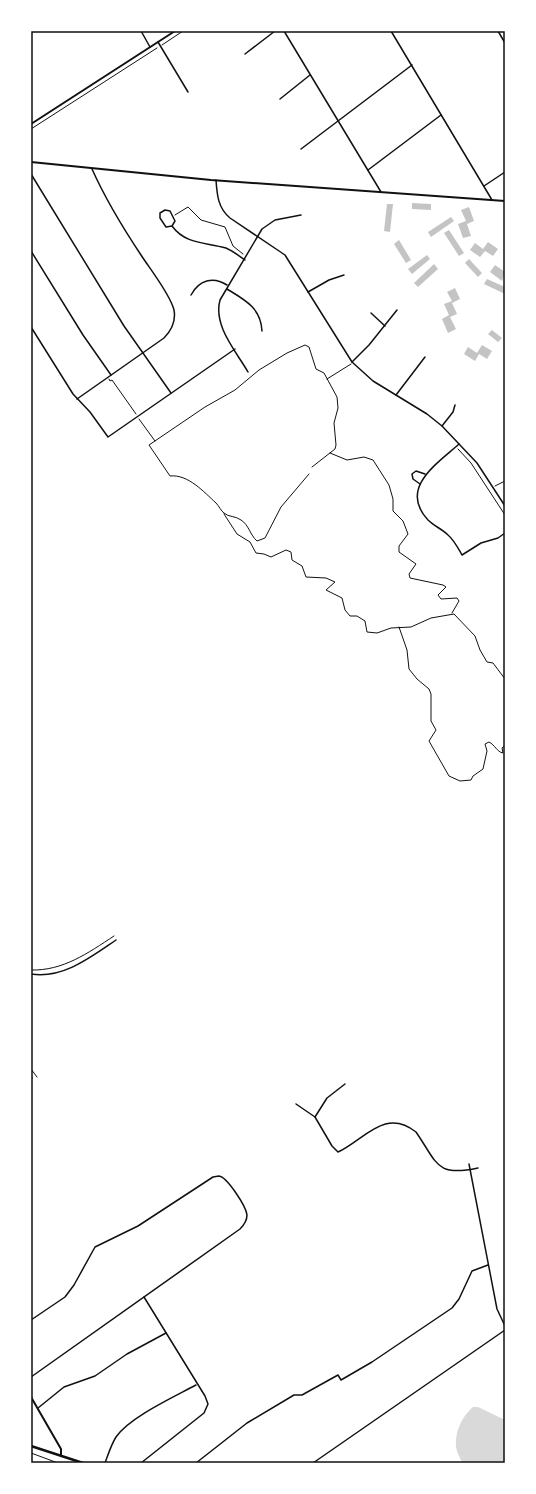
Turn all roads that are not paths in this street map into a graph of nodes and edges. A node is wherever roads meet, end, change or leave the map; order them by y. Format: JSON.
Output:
{"nodes":[{"id":1,"x":141,"y":31,"type":"edge"},
{"id":2,"x":175,"y":31,"type":"edge"},
{"id":3,"x":275,"y":31,"type":"edge"},
{"id":4,"x":284,"y":31,"type":"edge"},
{"id":5,"x":391,"y":31,"type":"edge"},
{"id":6,"x":498,"y":31,"type":"edge"},
{"id":7,"x":158,"y":42,"type":"junction"},
{"id":8,"x":505,"y":43,"type":"edge"},
{"id":9,"x":150,"y":47,"type":"junction"},
{"id":10,"x":245,"y":54,"type":"dead end"},
{"id":11,"x":412,"y":65,"type":"junction"},
{"id":12,"x":310,"y":74,"type":"junction"},
{"id":13,"x":188,"y":92,"type":"dead end"},
{"id":14,"x":280,"y":99,"type":"dead end"},
{"id":15,"x":441,"y":115,"type":"junction"},
{"id":16,"x":339,"y":122,"type":"junction"},
{"id":17,"x":31,"y":124,"type":"edge"},
{"id":18,"x":301,"y":149,"type":"dead end"},
{"id":19,"x":31,"y":162,"type":"edge"},
{"id":20,"x":91,"y":167,"type":"junction"},
{"id":21,"x":368,"y":170,"type":"junction"},
{"id":22,"x":505,"y":172,"type":"edge"},
{"id":23,"x":31,"y":174,"type":"edge"},
{"id":24,"x":216,"y":180,"type":"junction"},
{"id":25,"x":484,"y":186,"type":"junction"},
{"id":26,"x":381,"y":192,"type":"junction"},
{"id":27,"x":492,"y":200,"type":"junction"},
{"id":28,"x":505,"y":200,"type":"edge"},
{"id":29,"x":301,"y":216,"type":"dead end"},
{"id":30,"x":172,"y":226,"type":"junction"},
{"id":31,"x":259,"y":236,"type":"junction"},
{"id":32,"x":31,"y":251,"type":"edge"},
{"id":33,"x":245,"y":260,"type":"junction"},
{"id":34,"x":344,"y":275,"type":"dead end"},
{"id":35,"x":228,"y":285,"type":"junction"},
{"id":36,"x":226,"y":288,"type":"junction"},
{"id":37,"x":308,"y":292,"type":"junction"},
{"id":38,"x":191,"y":295,"type":"dead end"},
{"id":39,"x":397,"y":310,"type":"dead end"},
{"id":40,"x":371,"y":313,"type":"dead end"},
{"id":41,"x":384,"y":326,"type":"junction"},
{"id":42,"x":31,"y":327,"type":"edge"},
{"id":43,"x":262,"y":331,"type":"dead end"},
{"id":44,"x":235,"y":349,"type":"junction"},
{"id":45,"x":143,"y":353,"type":"junction"},
{"id":46,"x":425,"y":357,"type":"dead end"},
{"id":47,"x":352,"y":362,"type":"junction"},
{"id":48,"x":248,"y":372,"type":"dead end"},
{"id":49,"x":110,"y":376,"type":"junction"},
{"id":50,"x":171,"y":393,"type":"junction"},
{"id":51,"x":396,"y":395,"type":"junction"},
{"id":52,"x":77,"y":399,"type":"junction"},
{"id":53,"x":455,"y":405,"type":"dead end"},
{"id":54,"x":442,"y":426,"type":"junction"},
{"id":55,"x":459,"y":444,"type":"junction"},
{"id":56,"x":425,"y":474,"type":"junction"},
{"id":57,"x":420,"y":484,"type":"junction"},
{"id":58,"x":505,"y":506,"type":"edge"},
{"id":59,"x":505,"y":533,"type":"edge"},
{"id":60,"x":116,"y":940,"type":"dead end"},
{"id":61,"x":31,"y":974,"type":"edge"},
{"id":62,"x":345,"y":1084,"type":"dead end"},
{"id":63,"x":296,"y":1104,"type":"dead end"},
{"id":64,"x":315,"y":1117,"type":"junction"},
{"id":65,"x":469,"y":1164,"type":"dead end"},
{"id":66,"x":478,"y":1168,"type":"dead end"},
{"id":67,"x":470,"y":1169,"type":"junction"},
{"id":68,"x":488,"y":1264,"type":"junction"},
{"id":69,"x":144,"y":1297,"type":"junction"},
{"id":70,"x":31,"y":1320,"type":"edge"},
{"id":71,"x":505,"y":1326,"type":"edge"},
{"id":72,"x":505,"y":1330,"type":"edge"},
{"id":73,"x":166,"y":1333,"type":"junction"},
{"id":74,"x":31,"y":1377,"type":"edge"},
{"id":75,"x":197,"y":1384,"type":"junction"},
{"id":76,"x":31,"y":1397,"type":"edge"},
{"id":77,"x":38,"y":1408,"type":"junction"},
{"id":78,"x":31,"y":1446,"type":"edge"},
{"id":79,"x":61,"y":1456,"type":"junction"},
{"id":80,"x":83,"y":1463,"type":"edge"},
{"id":81,"x":105,"y":1463,"type":"edge"},
{"id":82,"x":141,"y":1463,"type":"edge"},
{"id":83,"x":196,"y":1463,"type":"edge"},
{"id":84,"x":313,"y":1463,"type":"edge"}],
"edges":[{"from":1,"to":9,"type":"street"},
{"from":2,"to":7,"type":"street"},
{"from":3,"to":10,"type":"street"},
{"from":4,"to":12,"type":"street"},
{"from":5,"to":11,"type":"street"},
{"from":6,"to":8,"type":"street"},
{"from":7,"to":9,"type":"street"},
{"from":7,"to":13,"type":"street"},
{"from":9,"to":17,"type":"street"},
{"from":11,"to":15,"type":"street"},
{"from":11,"to":16,"type":"street"},
{"from":12,"to":14,"type":"street"},
{"from":12,"to":16,"type":"street"},
{"from":15,"to":21,"type":"street"},
{"from":15,"to":25,"type":"street"},
{"from":16,"to":18,"type":"street"},
{"from":16,"to":21,"type":"street"},
{"from":19,"to":20,"type":"street"},
{"from":20,"to":24,"type":"street"},
{"from":20,"to":45,"type":"street"},
{"from":21,"to":26,"type":"street"},
{"from":22,"to":25,"type":"street"},
{"from":23,"to":45,"type":"street"},
{"from":24,"to":26,"type":"street"},
{"from":24,"to":31,"type":"street"},
{"from":25,"to":27,"type":"street"},
{"from":26,"to":27,"type":"street"},
{"from":27,"to":28,"type":"street"},
{"from":29,"to":31,"type":"street"},
{"from":30,"to":30,"type":"street"},
{"from":30,"to":33,"type":"street"},
{"from":31,"to":33,"type":"street"},
{"from":31,"to":37,"type":"street"},
{"from":32,"to":49,"type":"street"},
{"from":33,"to":35,"type":"street"},
{"from":34,"to":37,"type":"street"},
{"from":35,"to":36,"type":"street"},
{"from":35,"to":38,"type":"street"},
{"from":36,"to":43,"type":"street"},
{"from":36,"to":44,"type":"street"},
{"from":37,"to":47,"type":"street"},
{"from":39,"to":41,"type":"street"},
{"from":40,"to":41,"type":"street"},
{"from":41,"to":47,"type":"street"},
{"from":42,"to":52,"type":"street"},
{"from":44,"to":48,"type":"street"},
{"from":44,"to":50,"type":"street"},
{"from":45,"to":49,"type":"street"},
{"from":45,"to":50,"type":"street"},
{"from":46,"to":51,"type":"street"},
{"from":47,"to":51,"type":"street"},
{"from":49,"to":52,"type":"street"},
{"from":50,"to":52,"type":"street"},
{"from":51,"to":54,"type":"street"},
{"from":53,"to":54,"type":"street"},
{"from":54,"to":55,"type":"street"},
{"from":55,"to":56,"type":"street"},
{"from":55,"to":58,"type":"street"},
{"from":56,"to":57,"type":"street"},
{"from":56,"to":57,"type":"street"},
{"from":57,"to":59,"type":"street"},
{"from":60,"to":61,"type":"street"},
{"from":62,"to":64,"type":"street"},
{"from":63,"to":64,"type":"street"},
{"from":64,"to":67,"type":"street"},
{"from":65,"to":67,"type":"street"},
{"from":66,"to":67,"type":"street"},
{"from":67,"to":68,"type":"street"},
{"from":68,"to":71,"type":"street"},
{"from":68,"to":83,"type":"street"},
{"from":69,"to":70,"type":"street"},
{"from":69,"to":73,"type":"street"},
{"from":69,"to":74,"type":"street"},
{"from":72,"to":84,"type":"street"},
{"from":73,"to":75,"type":"street"},
{"from":73,"to":77,"type":"street"},
{"from":75,"to":81,"type":"street"},
{"from":75,"to":82,"type":"street"},
{"from":76,"to":77,"type":"street"},
{"from":77,"to":79,"type":"street"},
{"from":78,"to":79,"type":"main road"},
{"from":79,"to":80,"type":"main road"}]}
